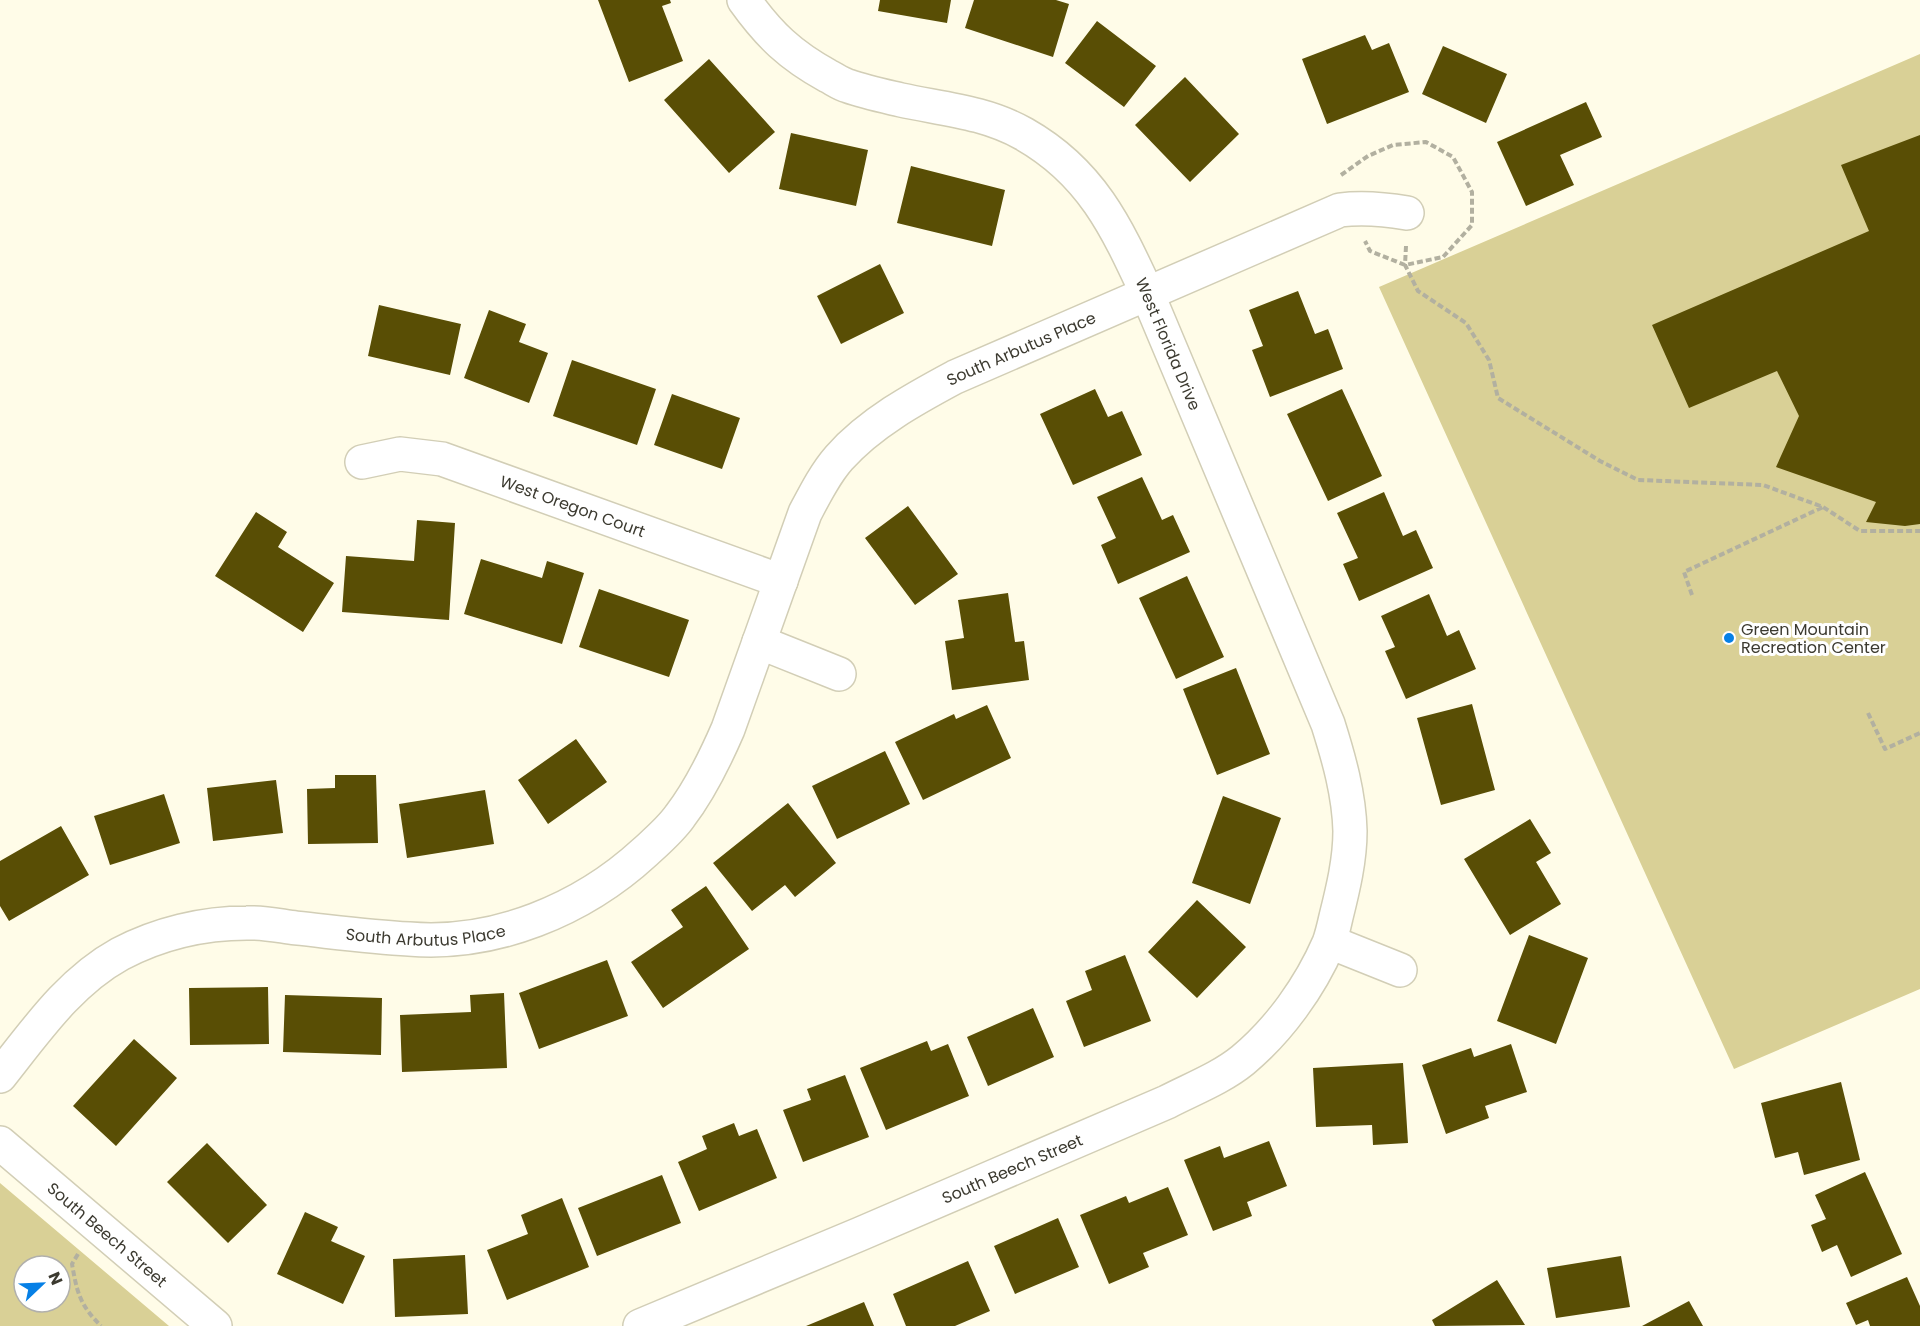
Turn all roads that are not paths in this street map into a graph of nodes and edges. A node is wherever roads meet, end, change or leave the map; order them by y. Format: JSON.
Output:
{"nodes":[{"id":1,"x":744,"y":0,"type":"edge"},
{"id":2,"x":1407,"y":213,"type":"road end"},
{"id":3,"x":1148,"y":293,"type":"junction"},
{"id":4,"x":362,"y":462,"type":"dead end"},
{"id":5,"x":781,"y":581,"type":"junction"},
{"id":6,"x":759,"y":642,"type":"junction"},
{"id":7,"x":839,"y":674,"type":"dead end"},
{"id":8,"x":1343,"y":890,"type":"joint"},
{"id":9,"x":1330,"y":942,"type":"junction"},
{"id":10,"x":1400,"y":970,"type":"dead end"},
{"id":11,"x":0,"y":1076,"type":"edge"},
{"id":12,"x":0,"y":1143,"type":"edge"},
{"id":13,"x":215,"y":1326,"type":"edge"},
{"id":14,"x":640,"y":1326,"type":"edge"}],
"edges":[{"from":1,"to":3,"type":"street","name":"West Florida Drive"},
{"from":2,"to":3,"type":"street","name":"South Arbutus Place"},
{"from":3,"to":5,"type":"street","name":"South Arbutus Place"},
{"from":3,"to":8,"type":"street","name":"West Florida Drive"},
{"from":4,"to":5,"type":"street","name":"West Oregon Court"},
{"from":5,"to":6,"type":"street","name":"South Arbutus Place"},
{"from":6,"to":7,"type":"street"},
{"from":6,"to":11,"type":"street","name":"South Arbutus Place"},
{"from":8,"to":9,"type":"street","name":"South Beech Street"},
{"from":9,"to":10,"type":"street"},
{"from":9,"to":14,"type":"street","name":"South Beech Street"},
{"from":12,"to":13,"type":"street","name":"South Beech Street"}]}
